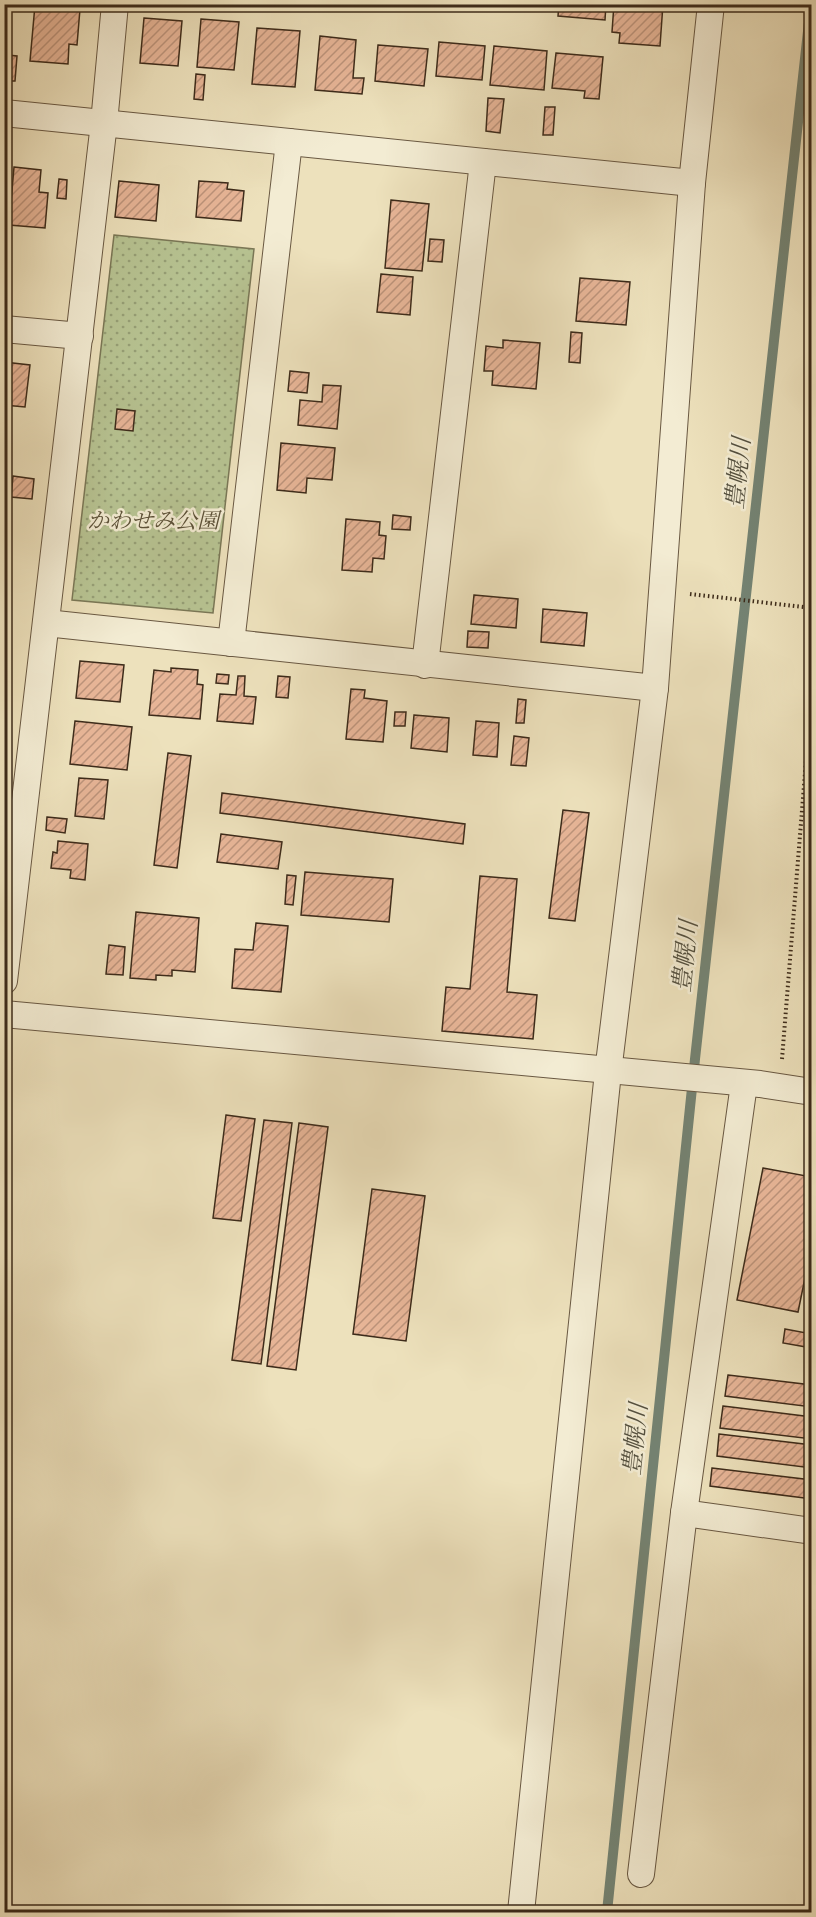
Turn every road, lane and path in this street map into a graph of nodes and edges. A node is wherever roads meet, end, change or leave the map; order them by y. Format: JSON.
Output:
{"nodes":[{"id":1,"x":115,"y":4,"type":"edge"},
{"id":2,"x":711,"y":4,"type":"edge"},
{"id":3,"x":4,"y":113,"type":"edge"},
{"id":4,"x":105,"y":123,"type":"junction"},
{"id":5,"x":289,"y":142,"type":"junction"},
{"id":6,"x":483,"y":162,"type":"junction"},
{"id":7,"x":692,"y":183,"type":"junction"},
{"id":8,"x":4,"y":329,"type":"edge"},
{"id":9,"x":80,"y":336,"type":"junction"},
{"id":10,"x":682,"y":593,"type":"dead end"},
{"id":11,"x":812,"y":608,"type":"edge"},
{"id":12,"x":46,"y":623,"type":"junction"},
{"id":13,"x":231,"y":643,"type":"junction"},
{"id":14,"x":425,"y":665,"type":"junction"},
{"id":15,"x":812,"y":686,"type":"edge"},
{"id":16,"x":655,"y":688,"type":"junction"},
{"id":17,"x":14,"y":814,"type":"edge"},
{"id":18,"x":4,"y":981,"type":"edge"},
{"id":19,"x":4,"y":1014,"type":"edge"},
{"id":20,"x":616,"y":1073,"type":"junction"},
{"id":21,"x":752,"y":1084,"type":"junction"},
{"id":22,"x":812,"y":1092,"type":"edge"},
{"id":23,"x":684,"y":1513,"type":"junction"},
{"id":24,"x":812,"y":1531,"type":"edge"},
{"id":25,"x":641,"y":1874,"type":"dead end"},
{"id":26,"x":521,"y":1912,"type":"edge"}],
"edges":[{"from":1,"to":4,"type":"street"},
{"from":2,"to":7,"type":"street"},
{"from":3,"to":4,"type":"street"},
{"from":4,"to":5,"type":"street"},
{"from":4,"to":9,"type":"street"},
{"from":5,"to":6,"type":"street"},
{"from":5,"to":13,"type":"street"},
{"from":6,"to":7,"type":"street"},
{"from":6,"to":14,"type":"street"},
{"from":7,"to":16,"type":"street"},
{"from":8,"to":9,"type":"street"},
{"from":9,"to":12,"type":"street"},
{"from":10,"to":11,"type":"path"},
{"from":12,"to":13,"type":"street"},
{"from":12,"to":17,"type":"street"},
{"from":13,"to":14,"type":"street"},
{"from":14,"to":16,"type":"street"},
{"from":15,"to":21,"type":"path"},
{"from":16,"to":20,"type":"street"},
{"from":17,"to":18,"type":"street"},
{"from":19,"to":20,"type":"street"},
{"from":20,"to":21,"type":"street"},
{"from":20,"to":26,"type":"street"},
{"from":21,"to":22,"type":"street"},
{"from":21,"to":23,"type":"street"},
{"from":23,"to":24,"type":"street"},
{"from":23,"to":25,"type":"street"}]}
